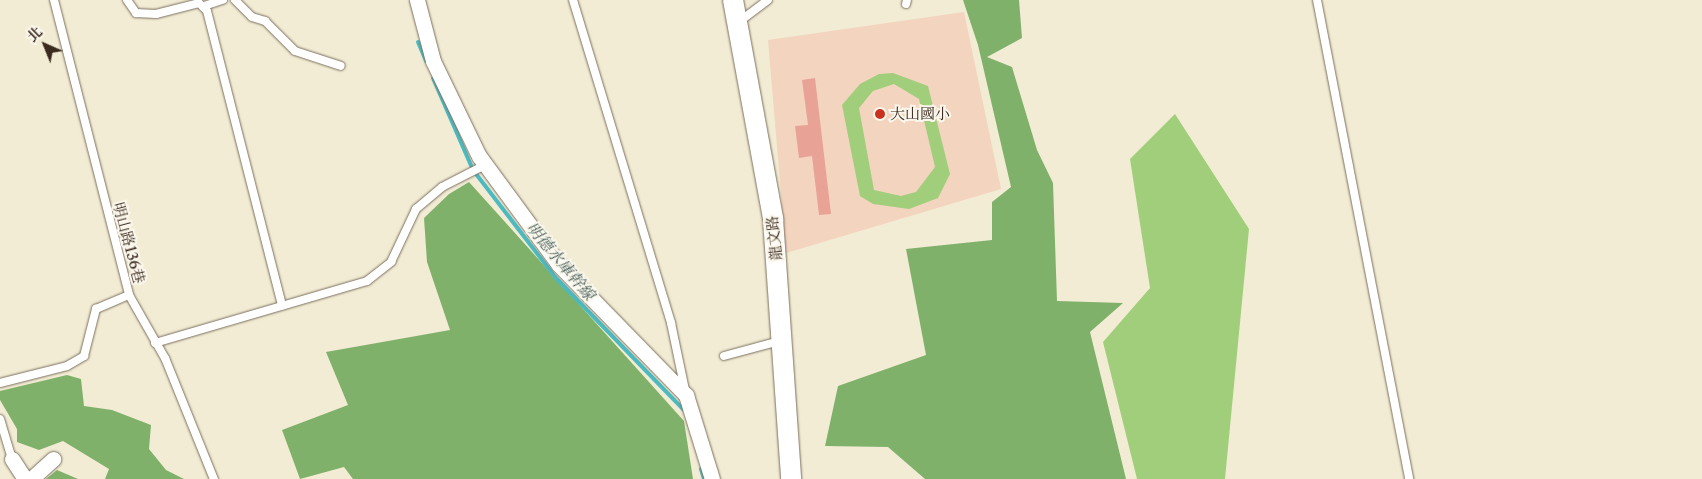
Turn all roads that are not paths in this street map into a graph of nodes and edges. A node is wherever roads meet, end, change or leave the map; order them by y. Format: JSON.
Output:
{"nodes":[{"id":1,"x":54,"y":0,"type":"edge"},
{"id":2,"x":127,"y":0,"type":"edge"},
{"id":3,"x":223,"y":0,"type":"edge"},
{"id":4,"x":235,"y":0,"type":"edge"},
{"id":5,"x":417,"y":0,"type":"edge"},
{"id":6,"x":573,"y":0,"type":"edge"},
{"id":7,"x":734,"y":0,"type":"edge"},
{"id":8,"x":768,"y":0,"type":"edge"},
{"id":9,"x":1317,"y":0,"type":"edge"},
{"id":10,"x":204,"y":6,"type":"junction"},
{"id":11,"x":740,"y":21,"type":"junction"},
{"id":12,"x":341,"y":66,"type":"dead end"},
{"id":13,"x":482,"y":166,"type":"junction"},
{"id":14,"x":129,"y":295,"type":"junction"},
{"id":15,"x":282,"y":306,"type":"junction"},
{"id":16,"x":784,"y":340,"type":"junction"},
{"id":17,"x":155,"y":343,"type":"junction"},
{"id":18,"x":724,"y":356,"type":"dead end"},
{"id":19,"x":0,"y":383,"type":"edge"},
{"id":20,"x":686,"y":395,"type":"junction"},
{"id":21,"x":0,"y":419,"type":"edge"},
{"id":22,"x":12,"y":459,"type":"joint"},
{"id":23,"x":53,"y":459,"type":"dead end"},
{"id":24,"x":25,"y":479,"type":"edge"},
{"id":25,"x":31,"y":479,"type":"edge"},
{"id":26,"x":214,"y":479,"type":"edge"},
{"id":27,"x":712,"y":479,"type":"edge"},
{"id":28,"x":792,"y":479,"type":"edge"},
{"id":29,"x":1409,"y":479,"type":"edge"}],
"edges":[{"from":1,"to":14,"type":"lane","name":"明山路136巷"},
{"from":2,"to":10,"type":"lane"},
{"from":3,"to":10,"type":"lane"},
{"from":4,"to":12,"type":"lane"},
{"from":5,"to":13,"type":"street"},
{"from":6,"to":20,"type":"lane"},
{"from":7,"to":11,"type":"street","name":"龍文路"},
{"from":8,"to":11,"type":"lane"},
{"from":9,"to":29,"type":"lane"},
{"from":10,"to":15,"type":"lane"},
{"from":11,"to":16,"type":"street","name":"龍文路"},
{"from":13,"to":15,"type":"lane"},
{"from":13,"to":20,"type":"street"},
{"from":14,"to":17,"type":"lane","name":"明山路136巷"},
{"from":14,"to":19,"type":"lane"},
{"from":15,"to":17,"type":"lane"},
{"from":16,"to":18,"type":"lane"},
{"from":16,"to":28,"type":"street","name":"龍文路"},
{"from":17,"to":26,"type":"lane","name":"明山路136巷"},
{"from":20,"to":27,"type":"street"},
{"from":21,"to":22,"type":"lane"},
{"from":22,"to":24,"type":"street"},
{"from":23,"to":25,"type":"street"}]}
